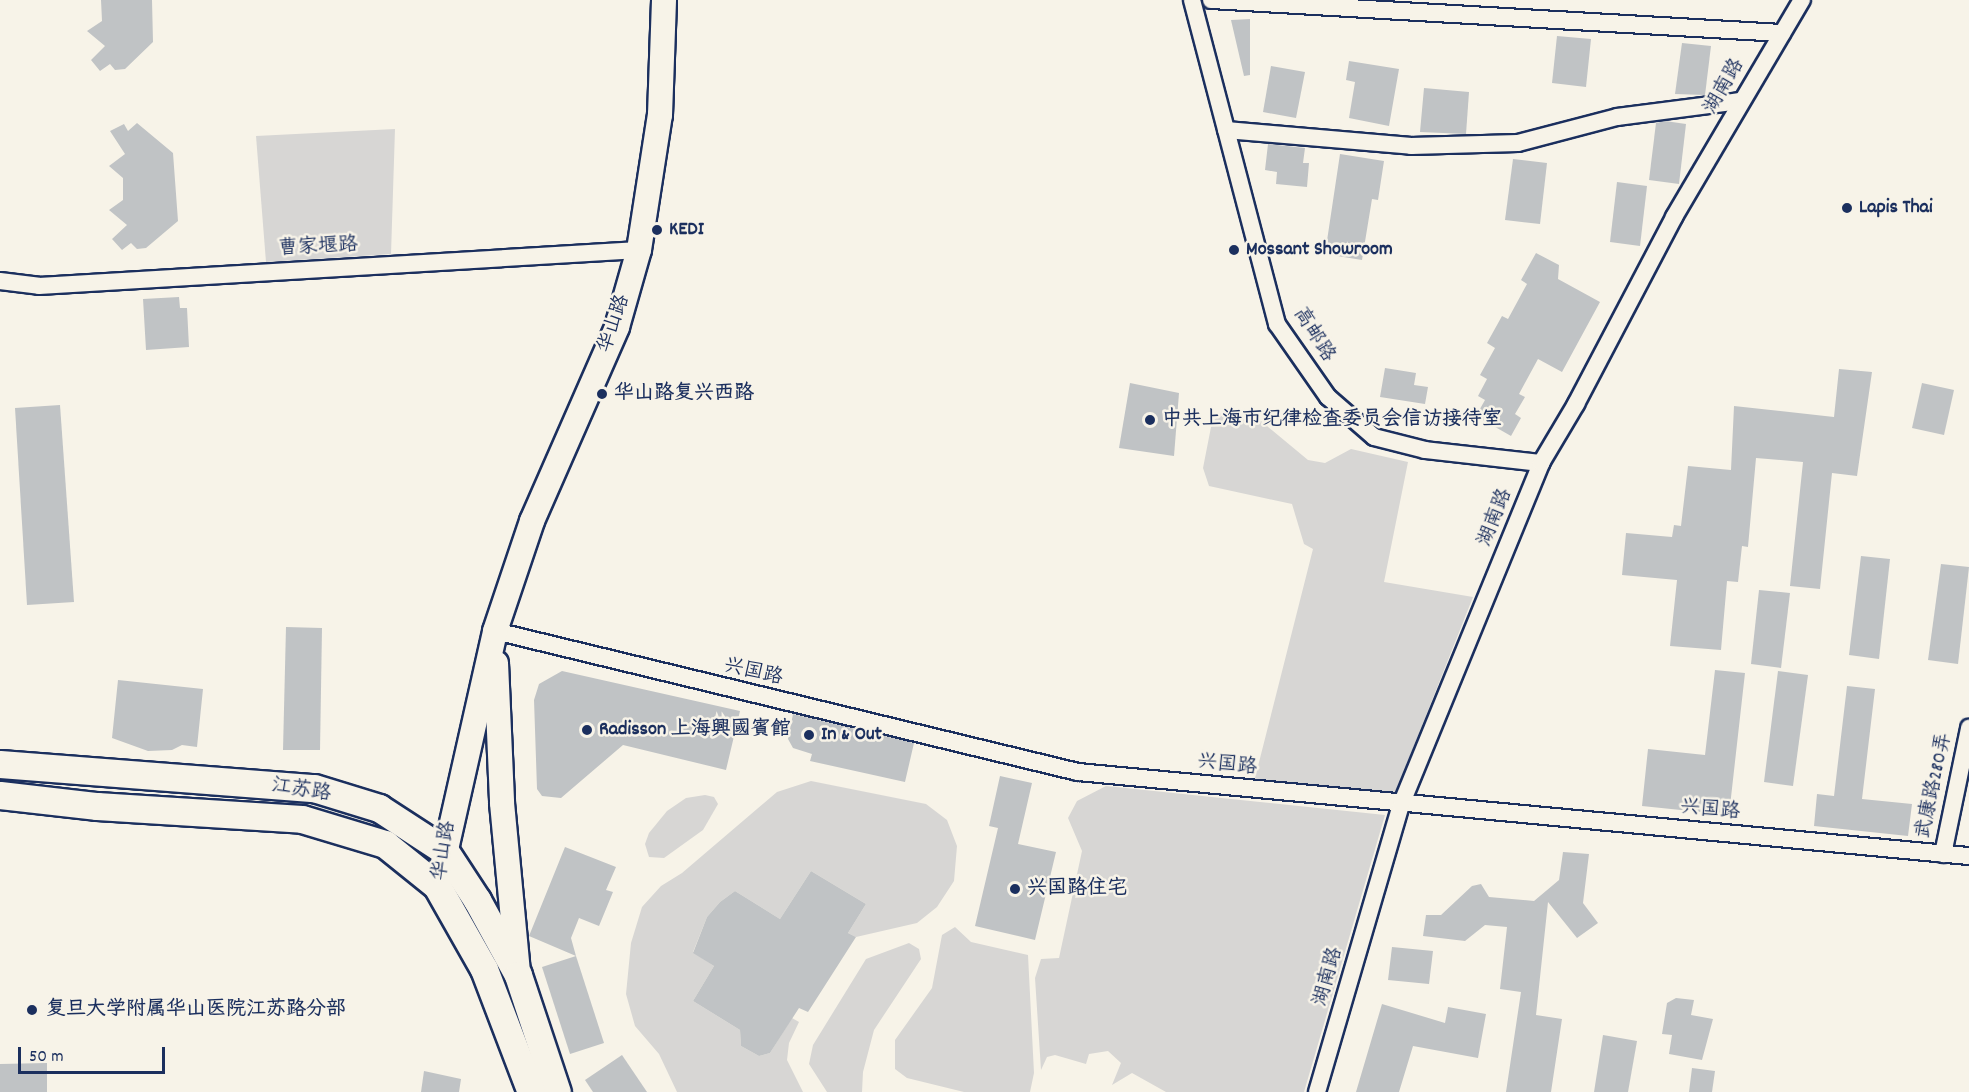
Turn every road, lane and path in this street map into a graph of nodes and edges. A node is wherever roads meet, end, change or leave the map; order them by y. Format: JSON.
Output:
{"nodes":[{"id":1,"x":663,"y":0,"type":"edge"},
{"id":2,"x":1192,"y":0,"type":"edge"},
{"id":3,"x":1210,"y":0,"type":"edge"},
{"id":4,"x":1802,"y":0,"type":"edge"},
{"id":5,"x":1782,"y":33,"type":"junction"},
{"id":6,"x":1740,"y":101,"type":"junction"},
{"id":7,"x":1226,"y":130,"type":"junction"},
{"id":8,"x":639,"y":250,"type":"junction"},
{"id":9,"x":0,"y":281,"type":"edge"},
{"id":10,"x":1541,"y":463,"type":"junction"},
{"id":11,"x":495,"y":631,"type":"junction"},
{"id":12,"x":1969,"y":728,"type":"edge"},
{"id":13,"x":0,"y":764,"type":"edge"},
{"id":14,"x":0,"y":795,"type":"edge"},
{"id":15,"x":1401,"y":805,"type":"junction"},
{"id":16,"x":445,"y":851,"type":"junction"},
{"id":17,"x":1943,"y":854,"type":"junction"},
{"id":18,"x":1969,"y":856,"type":"edge"},
{"id":19,"x":437,"y":886,"type":"junction"},
{"id":20,"x":518,"y":975,"type":"junction"},
{"id":21,"x":531,"y":1092,"type":"edge"},
{"id":22,"x":557,"y":1092,"type":"edge"},
{"id":23,"x":1317,"y":1092,"type":"edge"}],
"edges":[{"from":1,"to":8,"type":"main road","name":"华山路"},
{"from":2,"to":7,"type":"street","name":"高邮路"},
{"from":3,"to":5,"type":"street"},
{"from":4,"to":5,"type":"street","name":"湖南路"},
{"from":5,"to":6,"type":"street","name":"湖南路"},
{"from":6,"to":7,"type":"street"},
{"from":6,"to":10,"type":"street","name":"湖南路"},
{"from":7,"to":10,"type":"street","name":"高邮路"},
{"from":8,"to":9,"type":"street","name":"曹家堰路"},
{"from":8,"to":11,"type":"main road","name":"华山路"},
{"from":10,"to":15,"type":"street","name":"湖南路"},
{"from":11,"to":15,"type":"street","name":"兴国路"},
{"from":11,"to":16,"type":"main road","name":"华山路"},
{"from":11,"to":20,"type":"main road","name":"华山路"},
{"from":12,"to":17,"type":"street","name":"武康路280弄"},
{"from":13,"to":16,"type":"main road","name":"江苏路"},
{"from":14,"to":19,"type":"main road","name":"江苏路"},
{"from":15,"to":17,"type":"street","name":"兴国路"},
{"from":15,"to":23,"type":"street","name":"湖南路"},
{"from":16,"to":19,"type":"main road","name":"华山路"},
{"from":16,"to":20,"type":"main road","name":"江苏路"},
{"from":17,"to":18,"type":"street","name":"兴国路"},
{"from":19,"to":21,"type":"main road","name":"华山路"},
{"from":20,"to":22,"type":"main road","name":"华山路"}]}
